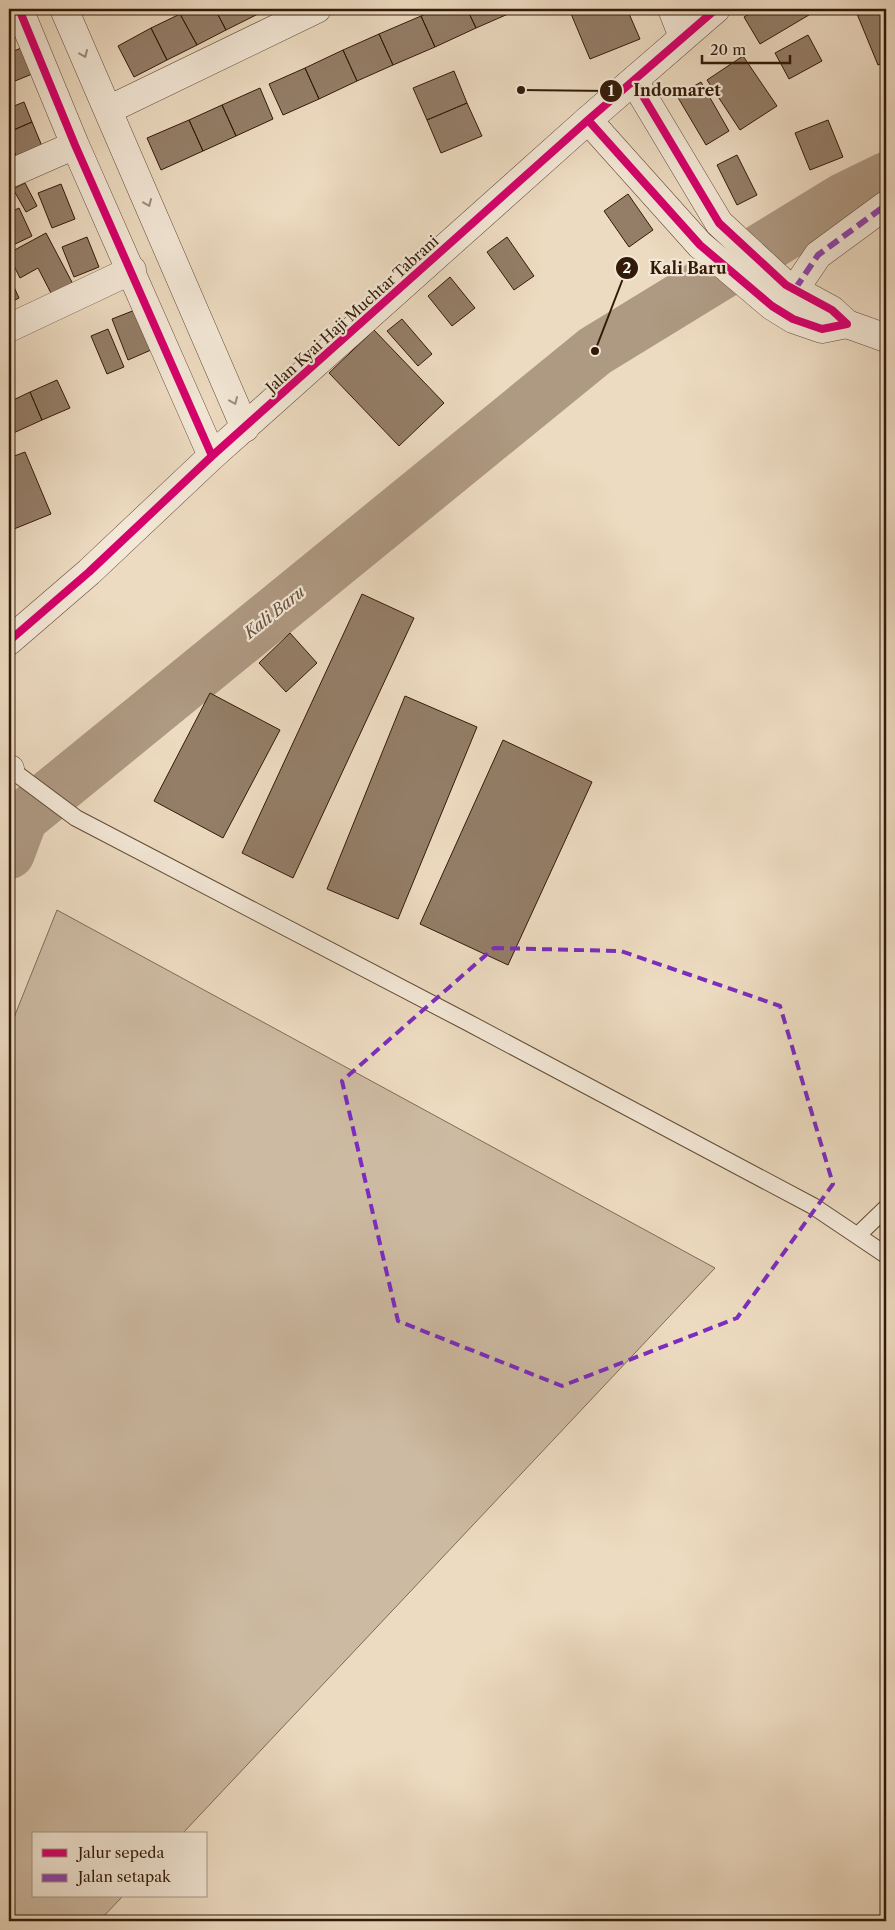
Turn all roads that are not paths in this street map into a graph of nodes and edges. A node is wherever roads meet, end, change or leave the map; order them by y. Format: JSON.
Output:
{"nodes":[{"id":1,"x":19,"y":9,"type":"edge"},
{"id":2,"x":64,"y":9,"type":"edge"},
{"id":3,"x":317,"y":9,"type":"edge"},
{"id":4,"x":672,"y":9,"type":"edge"},
{"id":5,"x":716,"y":9,"type":"edge"},
{"id":6,"x":683,"y":37,"type":"junction"},
{"id":7,"x":634,"y":81,"type":"junction"},
{"id":8,"x":108,"y":110,"type":"junction"},
{"id":9,"x":588,"y":120,"type":"junction"},
{"id":10,"x":75,"y":145,"type":"junction"},
{"id":11,"x":9,"y":174,"type":"edge"},
{"id":12,"x":886,"y":204,"type":"edge"},
{"id":13,"x":132,"y":270,"type":"junction"},
{"id":14,"x":784,"y":293,"type":"junction"},
{"id":15,"x":9,"y":328,"type":"edge"},
{"id":16,"x":881,"y":337,"type":"edge"},
{"id":17,"x":245,"y":428,"type":"junction"},
{"id":18,"x":212,"y":456,"type":"junction"},
{"id":19,"x":9,"y":641,"type":"edge"},
{"id":20,"x":9,"y":769,"type":"edge"},
{"id":21,"x":886,"y":1208,"type":"edge"},
{"id":22,"x":858,"y":1235,"type":"junction"},
{"id":23,"x":886,"y":1256,"type":"edge"}],
"edges":[{"from":1,"to":10,"type":"street"},
{"from":2,"to":8,"type":"street","one_way":true},
{"from":3,"to":8,"type":"street"},
{"from":4,"to":6,"type":"street"},
{"from":5,"to":6,"type":"street","name":"Jalan Kyai Haji Muchtar Tabrani"},
{"from":6,"to":7,"type":"street","name":"Jalan Kyai Haji Muchtar Tabrani"},
{"from":7,"to":9,"type":"street","name":"Jalan Kyai Haji Muchtar Tabrani"},
{"from":7,"to":14,"type":"street"},
{"from":8,"to":17,"type":"street","one_way":true},
{"from":9,"to":14,"type":"street"},
{"from":9,"to":17,"type":"street","name":"Jalan Kyai Haji Muchtar Tabrani"},
{"from":10,"to":11,"type":"street"},
{"from":10,"to":13,"type":"street"},
{"from":12,"to":14,"type":"street"},
{"from":13,"to":15,"type":"street"},
{"from":13,"to":18,"type":"street"},
{"from":14,"to":16,"type":"street"},
{"from":17,"to":18,"type":"street","name":"Jalan Kyai Haji Muchtar Tabrani"},
{"from":18,"to":19,"type":"street","name":"Jalan Kyai Haji Muchtar Tabrani"},
{"from":20,"to":22,"type":"lane"},
{"from":21,"to":22,"type":"lane"},
{"from":22,"to":23,"type":"lane"}]}
